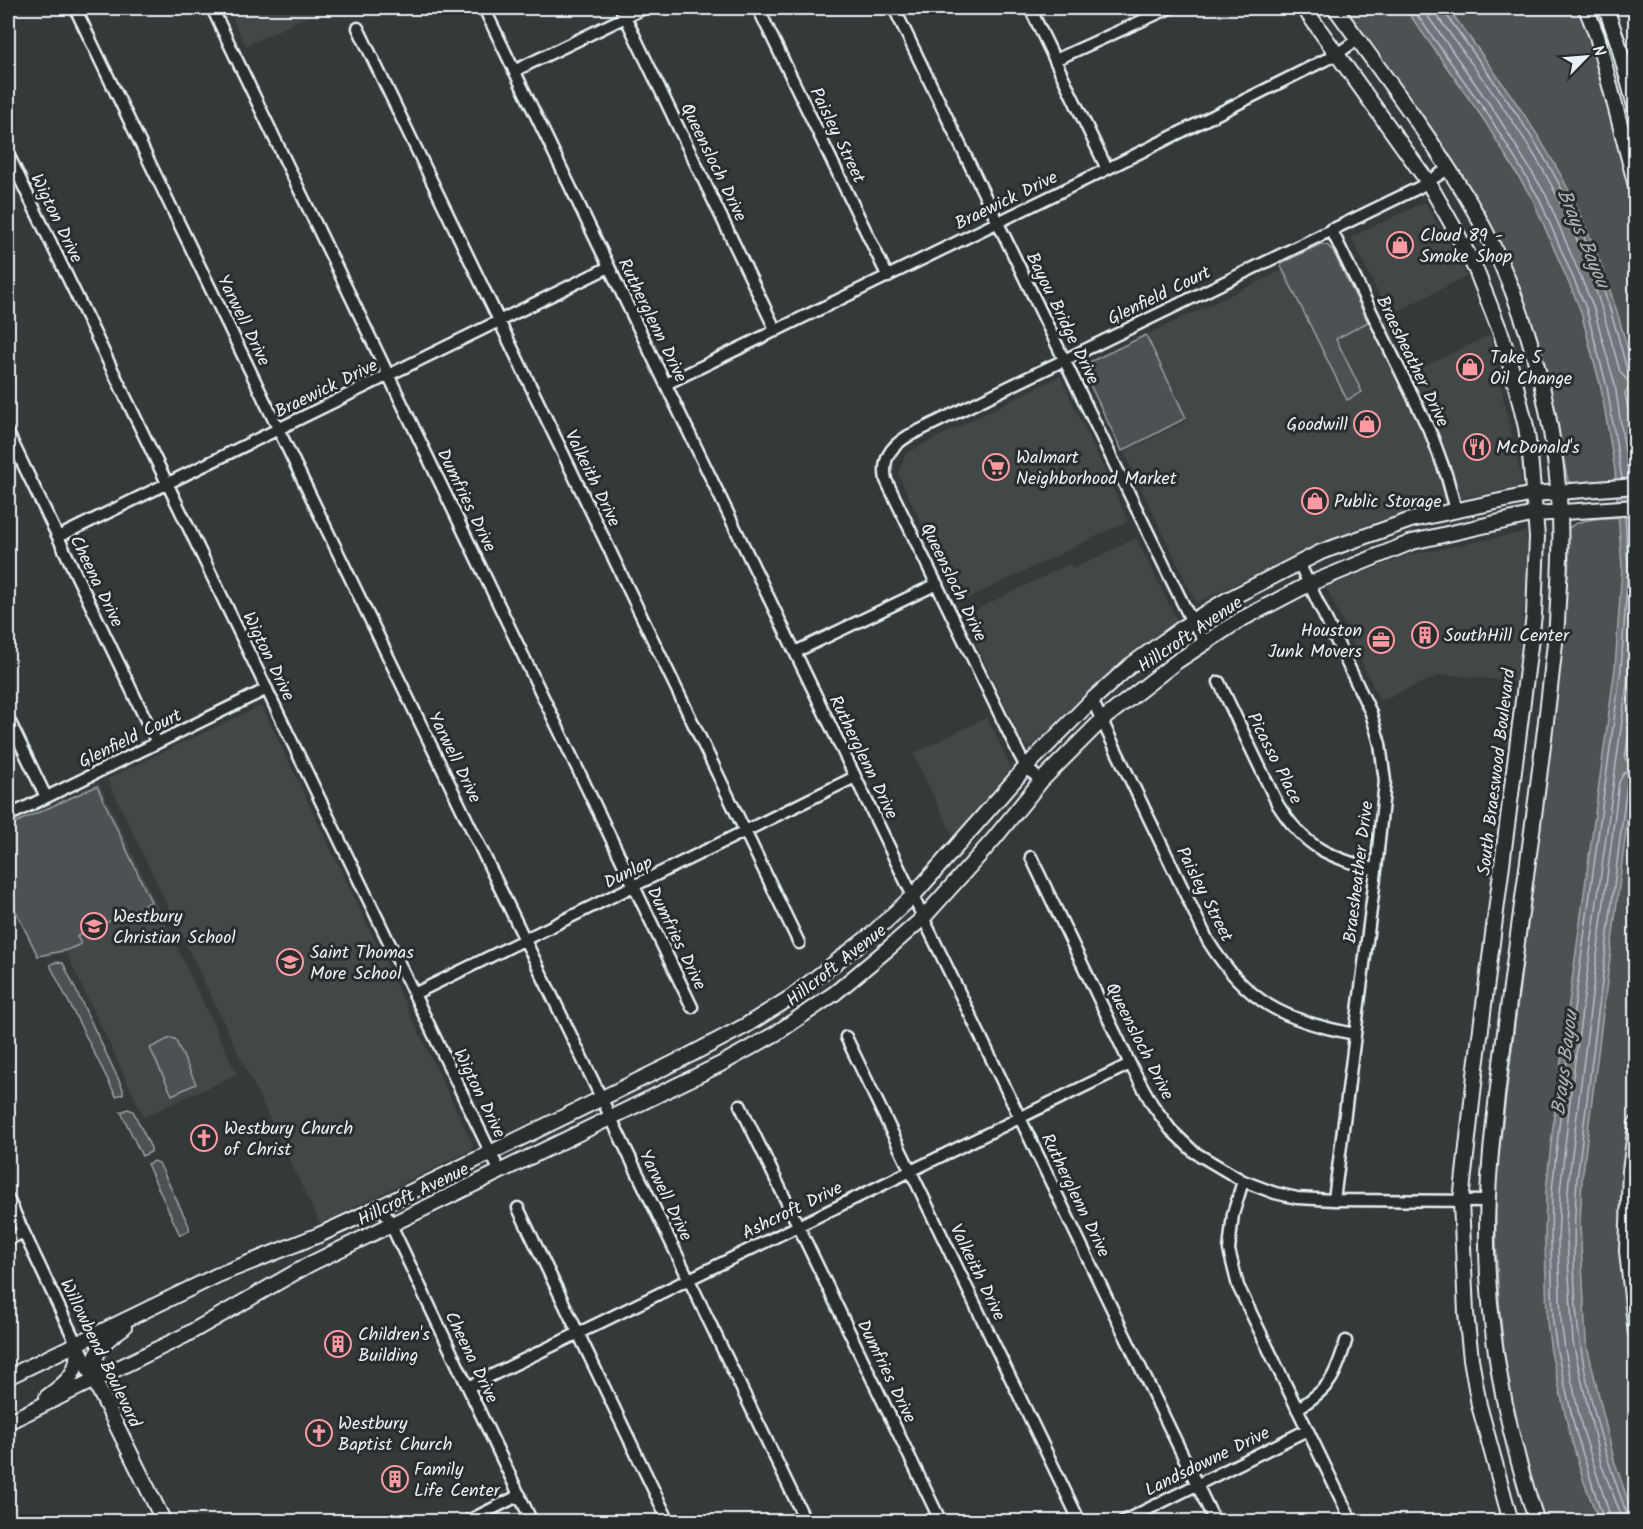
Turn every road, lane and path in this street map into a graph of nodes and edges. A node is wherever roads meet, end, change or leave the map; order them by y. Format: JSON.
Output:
{"nodes":[{"id":1,"x":75,"y":8,"type":"edge"},
{"id":2,"x":212,"y":8,"type":"edge"},
{"id":3,"x":484,"y":8,"type":"edge"},
{"id":4,"x":644,"y":8,"type":"edge"},
{"id":5,"x":758,"y":8,"type":"edge"},
{"id":6,"x":894,"y":8,"type":"edge"},
{"id":7,"x":1030,"y":8,"type":"edge"},
{"id":8,"x":1170,"y":8,"type":"edge"},
{"id":9,"x":1304,"y":8,"type":"edge"},
{"id":10,"x":1335,"y":8,"type":"edge"},
{"id":11,"x":1586,"y":8,"type":"edge"},
{"id":12,"x":1606,"y":8,"type":"edge"},
{"id":13,"x":623,"y":12,"type":"edge"},
{"id":14,"x":358,"y":28,"type":"dead end"},
{"id":15,"x":1358,"y":39,"type":"junction"},
{"id":16,"x":1338,"y":54,"type":"junction"},
{"id":17,"x":1055,"y":60,"type":"junction"},
{"id":18,"x":514,"y":71,"type":"junction"},
{"id":19,"x":1635,"y":110,"type":"edge"},
{"id":20,"x":8,"y":154,"type":"edge"},
{"id":21,"x":1107,"y":169,"type":"junction"},
{"id":22,"x":1448,"y":169,"type":"junction"},
{"id":23,"x":1428,"y":182,"type":"junction"},
{"id":24,"x":1635,"y":182,"type":"edge"},
{"id":25,"x":998,"y":222,"type":"junction"},
{"id":26,"x":1331,"y":230,"type":"junction"},
{"id":27,"x":609,"y":267,"type":"junction"},
{"id":28,"x":888,"y":277,"type":"junction"},
{"id":29,"x":499,"y":321,"type":"junction"},
{"id":30,"x":1525,"y":328,"type":"junction"},
{"id":31,"x":776,"y":331,"type":"junction"},
{"id":32,"x":1502,"y":336,"type":"junction"},
{"id":33,"x":1065,"y":359,"type":"junction"},
{"id":34,"x":389,"y":375,"type":"junction"},
{"id":35,"x":666,"y":384,"type":"junction"},
{"id":36,"x":279,"y":429,"type":"junction"},
{"id":37,"x":8,"y":433,"type":"edge"},
{"id":38,"x":888,"y":455,"type":"joint"},
{"id":39,"x":167,"y":484,"type":"junction"},
{"id":40,"x":1635,"y":486,"type":"edge"},
{"id":41,"x":1559,"y":491,"type":"junction"},
{"id":42,"x":1533,"y":494,"type":"junction"},
{"id":43,"x":1635,"y":507,"type":"edge"},
{"id":44,"x":1456,"y":510,"type":"junction"},
{"id":45,"x":1559,"y":512,"type":"junction"},
{"id":46,"x":1535,"y":514,"type":"junction"},
{"id":47,"x":1411,"y":520,"type":"junction"},
{"id":48,"x":58,"y":537,"type":"junction"},
{"id":49,"x":1359,"y":562,"type":"junction"},
{"id":50,"x":1299,"y":563,"type":"junction"},
{"id":51,"x":937,"y":584,"type":"junction"},
{"id":52,"x":1309,"y":584,"type":"junction"},
{"id":53,"x":1192,"y":621,"type":"junction"},
{"id":54,"x":1204,"y":642,"type":"junction"},
{"id":55,"x":1530,"y":646,"type":"junction"},
{"id":56,"x":1554,"y":650,"type":"junction"},
{"id":57,"x":795,"y":652,"type":"junction"},
{"id":58,"x":1219,"y":682,"type":"dead end"},
{"id":59,"x":267,"y":689,"type":"junction"},
{"id":60,"x":1092,"y":700,"type":"junction"},
{"id":61,"x":8,"y":718,"type":"edge"},
{"id":62,"x":1102,"y":720,"type":"junction"},
{"id":63,"x":157,"y":743,"type":"junction"},
{"id":64,"x":1518,"y":747,"type":"junction"},
{"id":65,"x":1541,"y":750,"type":"junction"},
{"id":66,"x":1026,"y":767,"type":"junction"},
{"id":67,"x":855,"y":777,"type":"junction"},
{"id":68,"x":1041,"y":782,"type":"junction"},
{"id":69,"x":46,"y":797,"type":"junction"},
{"id":70,"x":8,"y":816,"type":"edge"},
{"id":71,"x":746,"y":832,"type":"junction"},
{"id":72,"x":1031,"y":857,"type":"dead end"},
{"id":73,"x":1376,"y":870,"type":"junction"},
{"id":74,"x":634,"y":887,"type":"junction"},
{"id":75,"x":913,"y":896,"type":"junction"},
{"id":76,"x":924,"y":918,"type":"junction"},
{"id":77,"x":525,"y":939,"type":"junction"},
{"id":78,"x":799,"y":943,"type":"dead end"},
{"id":79,"x":1489,"y":969,"type":"junction"},
{"id":80,"x":1513,"y":973,"type":"junction"},
{"id":81,"x":414,"y":994,"type":"junction"},
{"id":82,"x":692,"y":1007,"type":"dead end"},
{"id":83,"x":1355,"y":1034,"type":"junction"},
{"id":84,"x":846,"y":1037,"type":"dead end"},
{"id":85,"x":1130,"y":1064,"type":"junction"},
{"id":86,"x":601,"y":1098,"type":"junction"},
{"id":87,"x":741,"y":1105,"type":"dead end"},
{"id":88,"x":1021,"y":1117,"type":"junction"},
{"id":89,"x":611,"y":1119,"type":"junction"},
{"id":90,"x":1635,"y":1124,"type":"edge"},
{"id":91,"x":490,"y":1151,"type":"junction"},
{"id":92,"x":911,"y":1171,"type":"junction"},
{"id":93,"x":500,"y":1172,"type":"junction"},
{"id":94,"x":1243,"y":1181,"type":"junction"},
{"id":95,"x":8,"y":1199,"type":"edge"},
{"id":96,"x":1334,"y":1200,"type":"junction"},
{"id":97,"x":1461,"y":1201,"type":"junction"},
{"id":98,"x":1488,"y":1201,"type":"junction"},
{"id":99,"x":382,"y":1206,"type":"junction"},
{"id":100,"x":518,"y":1208,"type":"dead end"},
{"id":101,"x":391,"y":1225,"type":"junction"},
{"id":102,"x":799,"y":1225,"type":"junction"},
{"id":103,"x":23,"y":1232,"type":"junction"},
{"id":104,"x":8,"y":1240,"type":"edge"},
{"id":105,"x":689,"y":1279,"type":"junction"},
{"id":106,"x":151,"y":1307,"type":"junction"},
{"id":107,"x":578,"y":1333,"type":"junction"},
{"id":108,"x":1635,"y":1335,"type":"edge"},
{"id":109,"x":1346,"y":1341,"type":"dead end"},
{"id":110,"x":76,"y":1343,"type":"junction"},
{"id":111,"x":8,"y":1377,"type":"edge"},
{"id":112,"x":95,"y":1381,"type":"junction"},
{"id":113,"x":468,"y":1387,"type":"junction"},
{"id":114,"x":1297,"y":1409,"type":"junction"},
{"id":115,"x":12,"y":1420,"type":"edge"},
{"id":116,"x":1307,"y":1430,"type":"junction"},
{"id":117,"x":1520,"y":1468,"type":"junction"},
{"id":118,"x":1497,"y":1476,"type":"junction"},
{"id":119,"x":1197,"y":1484,"type":"junction"},
{"id":120,"x":520,"y":1496,"type":"junction"},
{"id":121,"x":164,"y":1521,"type":"edge"},
{"id":122,"x":466,"y":1521,"type":"edge"},
{"id":123,"x":532,"y":1521,"type":"edge"},
{"id":124,"x":669,"y":1521,"type":"edge"},
{"id":125,"x":806,"y":1521,"type":"edge"},
{"id":126,"x":941,"y":1521,"type":"edge"},
{"id":127,"x":1080,"y":1521,"type":"edge"},
{"id":128,"x":1122,"y":1521,"type":"edge"},
{"id":129,"x":1215,"y":1521,"type":"edge"},
{"id":130,"x":1352,"y":1521,"type":"edge"},
{"id":131,"x":1511,"y":1521,"type":"edge"},
{"id":132,"x":1537,"y":1521,"type":"edge"}],
"edges":[{"from":1,"to":36,"type":"street","name":"Yarwell Drive"},
{"from":2,"to":34,"type":"street","name":"Dumfries Drive"},
{"from":3,"to":18,"type":"street","name":"Rutherglenn Drive"},
{"from":4,"to":13,"type":"street"},
{"from":5,"to":28,"type":"street","name":"Paisley Street"},
{"from":6,"to":25,"type":"street","name":"Bayou Bridge Drive"},
{"from":7,"to":17,"type":"street"},
{"from":8,"to":17,"type":"street"},
{"from":9,"to":16,"type":"main road","name":"South Braeswood Boulevard"},
{"from":10,"to":15,"type":"main road"},
{"from":11,"to":24,"type":"main road"},
{"from":12,"to":19,"type":"main road"},
{"from":13,"to":18,"type":"street"},
{"from":13,"to":31,"type":"street","name":"Queensloch Drive"},
{"from":14,"to":29,"type":"street","name":"Valkeith Drive"},
{"from":15,"to":16,"type":"street","name":"Braewick Drive"},
{"from":15,"to":22,"type":"main road"},
{"from":16,"to":21,"type":"street","name":"Braewick Drive"},
{"from":16,"to":23,"type":"main road","name":"South Braeswood Boulevard"},
{"from":17,"to":21,"type":"street"},
{"from":18,"to":27,"type":"street","name":"Rutherglenn Drive"},
{"from":20,"to":39,"type":"street","name":"Wigton Drive"},
{"from":21,"to":25,"type":"street","name":"Braewick Drive"},
{"from":22,"to":23,"type":"street","name":"Glenfield Court"},
{"from":22,"to":30,"type":"main road"},
{"from":23,"to":26,"type":"street","name":"Glenfield Court"},
{"from":23,"to":32,"type":"main road","name":"South Braeswood Boulevard"},
{"from":25,"to":28,"type":"street","name":"Braewick Drive"},
{"from":25,"to":33,"type":"street","name":"Bayou Bridge Drive"},
{"from":26,"to":33,"type":"street","name":"Glenfield Court"},
{"from":26,"to":44,"type":"street","name":"Braesheather Drive"},
{"from":27,"to":29,"type":"street","name":"Braewick Drive"},
{"from":27,"to":35,"type":"street","name":"Rutherglenn Drive"},
{"from":28,"to":31,"type":"street","name":"Braewick Drive"},
{"from":29,"to":34,"type":"street","name":"Braewick Drive"},
{"from":29,"to":71,"type":"street","name":"Valkeith Drive"},
{"from":30,"to":32,"type":"main road"},
{"from":30,"to":41,"type":"main road"},
{"from":31,"to":35,"type":"street","name":"Braewick Drive"},
{"from":32,"to":42,"type":"main road","name":"South Braeswood Boulevard"},
{"from":33,"to":38,"type":"street","name":"Glenfield Court"},
{"from":33,"to":53,"type":"street","name":"Bayou Bridge Drive"},
{"from":34,"to":36,"type":"street","name":"Braewick Drive"},
{"from":34,"to":74,"type":"street","name":"Dumfries Drive"},
{"from":35,"to":57,"type":"street","name":"Rutherglenn Drive"},
{"from":36,"to":39,"type":"street","name":"Braewick Drive"},
{"from":36,"to":77,"type":"street","name":"Yarwell Drive"},
{"from":37,"to":48,"type":"street","name":"Cheena Drive"},
{"from":38,"to":51,"type":"street","name":"Queensloch Drive"},
{"from":39,"to":48,"type":"street","name":"Braewick Drive"},
{"from":39,"to":59,"type":"street","name":"Wigton Drive"},
{"from":40,"to":41,"type":"main road","name":"Hillcroft Avenue"},
{"from":41,"to":42,"type":"main road","name":"Hillcroft Avenue"},
{"from":41,"to":45,"type":"main road"},
{"from":42,"to":44,"type":"main road","name":"Hillcroft Avenue"},
{"from":42,"to":46,"type":"main road","name":"South Braeswood Boulevard"},
{"from":43,"to":45,"type":"main road","name":"Hillcroft Avenue"},
{"from":44,"to":47,"type":"main road","name":"Hillcroft Avenue"},
{"from":45,"to":46,"type":"main road","name":"Hillcroft Avenue"},
{"from":45,"to":56,"type":"main road"},
{"from":46,"to":49,"type":"main road","name":"Hillcroft Avenue"},
{"from":46,"to":55,"type":"main road","name":"South Braeswood Boulevard"},
{"from":47,"to":49,"type":"main road"},
{"from":47,"to":50,"type":"main road","name":"Hillcroft Avenue"},
{"from":48,"to":63,"type":"street","name":"Cheena Drive"},
{"from":49,"to":52,"type":"main road","name":"Hillcroft Avenue"},
{"from":50,"to":52,"type":"street","name":"Braesheather Drive"},
{"from":50,"to":53,"type":"main road","name":"Hillcroft Avenue"},
{"from":51,"to":57,"type":"street"},
{"from":51,"to":66,"type":"street","name":"Queensloch Drive"},
{"from":52,"to":54,"type":"main road","name":"Hillcroft Avenue"},
{"from":52,"to":73,"type":"street","name":"Braesheather Drive"},
{"from":53,"to":54,"type":"street","name":"Bayou Bridge Drive"},
{"from":53,"to":60,"type":"main road","name":"Hillcroft Avenue"},
{"from":54,"to":62,"type":"main road","name":"Hillcroft Avenue"},
{"from":55,"to":56,"type":"main road"},
{"from":55,"to":64,"type":"main road","name":"South Braeswood Boulevard"},
{"from":56,"to":65,"type":"main road"},
{"from":57,"to":67,"type":"street","name":"Rutherglenn Drive"},
{"from":58,"to":73,"type":"street","name":"Picasso Place"},
{"from":59,"to":63,"type":"street","name":"Glenfield Court"},
{"from":59,"to":81,"type":"street","name":"Wigton Drive"},
{"from":60,"to":62,"type":"street","name":"Paisley Street"},
{"from":60,"to":66,"type":"main road","name":"Hillcroft Avenue"},
{"from":61,"to":69,"type":"street"},
{"from":62,"to":68,"type":"main road","name":"Hillcroft Avenue"},
{"from":62,"to":83,"type":"street","name":"Paisley Street"},
{"from":63,"to":69,"type":"street","name":"Glenfield Court"},
{"from":64,"to":65,"type":"main road"},
{"from":64,"to":79,"type":"main road","name":"South Braeswood Boulevard"},
{"from":65,"to":80,"type":"main road"},
{"from":66,"to":68,"type":"street","name":"Queensloch Drive"},
{"from":66,"to":75,"type":"main road","name":"Hillcroft Avenue"},
{"from":67,"to":71,"type":"street","name":"Dunlap"},
{"from":67,"to":75,"type":"street","name":"Rutherglenn Drive"},
{"from":68,"to":76,"type":"main road","name":"Hillcroft Avenue"},
{"from":69,"to":70,"type":"street","name":"Glenfield Court"},
{"from":71,"to":74,"type":"street","name":"Dunlap"},
{"from":71,"to":78,"type":"street","name":"Valkeith Drive"},
{"from":72,"to":85,"type":"street","name":"Queensloch Drive"},
{"from":73,"to":83,"type":"street","name":"Braesheather Drive"},
{"from":74,"to":77,"type":"street","name":"Dunlap"},
{"from":74,"to":82,"type":"street","name":"Dumfries Drive"},
{"from":75,"to":76,"type":"street","name":"Rutherglenn Drive"},
{"from":75,"to":86,"type":"main road","name":"Hillcroft Avenue"},
{"from":76,"to":88,"type":"street","name":"Rutherglenn Drive"},
{"from":76,"to":89,"type":"main road","name":"Hillcroft Avenue"},
{"from":77,"to":81,"type":"street","name":"Dunlap"},
{"from":77,"to":86,"type":"street","name":"Yarwell Drive"},
{"from":79,"to":80,"type":"main road"},
{"from":79,"to":97,"type":"main road","name":"South Braeswood Boulevard"},
{"from":80,"to":98,"type":"main road"},
{"from":81,"to":91,"type":"street","name":"Wigton Drive"},
{"from":83,"to":96,"type":"street","name":"Braesheather Drive"},
{"from":84,"to":92,"type":"street","name":"Valkeith Drive"},
{"from":85,"to":88,"type":"street","name":"Ashcroft Drive"},
{"from":85,"to":94,"type":"street","name":"Queensloch Drive"},
{"from":86,"to":89,"type":"street","name":"Yarwell Drive"},
{"from":86,"to":91,"type":"main road","name":"Hillcroft Avenue"},
{"from":87,"to":102,"type":"street","name":"Dumfries Drive"},
{"from":88,"to":92,"type":"street","name":"Ashcroft Drive"},
{"from":88,"to":119,"type":"street","name":"Rutherglenn Drive"},
{"from":89,"to":93,"type":"main road","name":"Hillcroft Avenue"},
{"from":89,"to":105,"type":"street","name":"Yarwell Drive"},
{"from":90,"to":108,"type":"main road"},
{"from":91,"to":93,"type":"street","name":"Wigton Drive"},
{"from":91,"to":99,"type":"main road","name":"Hillcroft Avenue"},
{"from":92,"to":102,"type":"street","name":"Ashcroft Drive"},
{"from":92,"to":127,"type":"street","name":"Valkeith Drive"},
{"from":93,"to":101,"type":"main road","name":"Hillcroft Avenue"},
{"from":94,"to":96,"type":"street","name":"Queensloch Drive"},
{"from":94,"to":114,"type":"street"},
{"from":95,"to":103,"type":"street","name":"Willowbend Boulevard"},
{"from":96,"to":97,"type":"street","name":"Queensloch Drive"},
{"from":97,"to":98,"type":"street","name":"Queensloch Drive"},
{"from":97,"to":118,"type":"main road","name":"South Braeswood Boulevard"},
{"from":98,"to":117,"type":"main road"},
{"from":99,"to":101,"type":"street","name":"Cheena Drive"},
{"from":99,"to":106,"type":"main road","name":"Hillcroft Avenue"},
{"from":100,"to":107,"type":"street"},
{"from":101,"to":112,"type":"main road","name":"Hillcroft Avenue"},
{"from":101,"to":113,"type":"street","name":"Cheena Drive"},
{"from":102,"to":105,"type":"street","name":"Ashcroft Drive"},
{"from":102,"to":126,"type":"street","name":"Dumfries Drive"},
{"from":103,"to":104,"type":"street"},
{"from":103,"to":110,"type":"street","name":"Willowbend Boulevard"},
{"from":105,"to":107,"type":"street","name":"Ashcroft Drive"},
{"from":105,"to":125,"type":"street","name":"Yarwell Drive"},
{"from":106,"to":110,"type":"main road","name":"Hillcroft Avenue"},
{"from":106,"to":112,"type":"main road"},
{"from":107,"to":113,"type":"street","name":"Ashcroft Drive"},
{"from":107,"to":124,"type":"street"},
{"from":109,"to":114,"type":"street"},
{"from":110,"to":111,"type":"main road","name":"Hillcroft Avenue"},
{"from":110,"to":112,"type":"main road","name":"Willowbend Boulevard"},
{"from":110,"to":115,"type":"main road"},
{"from":112,"to":115,"type":"main road","name":"Hillcroft Avenue"},
{"from":112,"to":121,"type":"main road","name":"Willowbend Boulevard"},
{"from":113,"to":120,"type":"street","name":"Cheena Drive"},
{"from":114,"to":116,"type":"street"},
{"from":116,"to":119,"type":"street","name":"Landsdowne Drive"},
{"from":116,"to":130,"type":"street"},
{"from":117,"to":118,"type":"main road"},
{"from":117,"to":132,"type":"main road"},
{"from":118,"to":131,"type":"main road","name":"South Braeswood Boulevard"},
{"from":119,"to":128,"type":"street","name":"Landsdowne Drive"},
{"from":119,"to":129,"type":"street","name":"Rutherglenn Drive"},
{"from":120,"to":122,"type":"street"},
{"from":120,"to":123,"type":"street","name":"Cheena Drive"}]}
